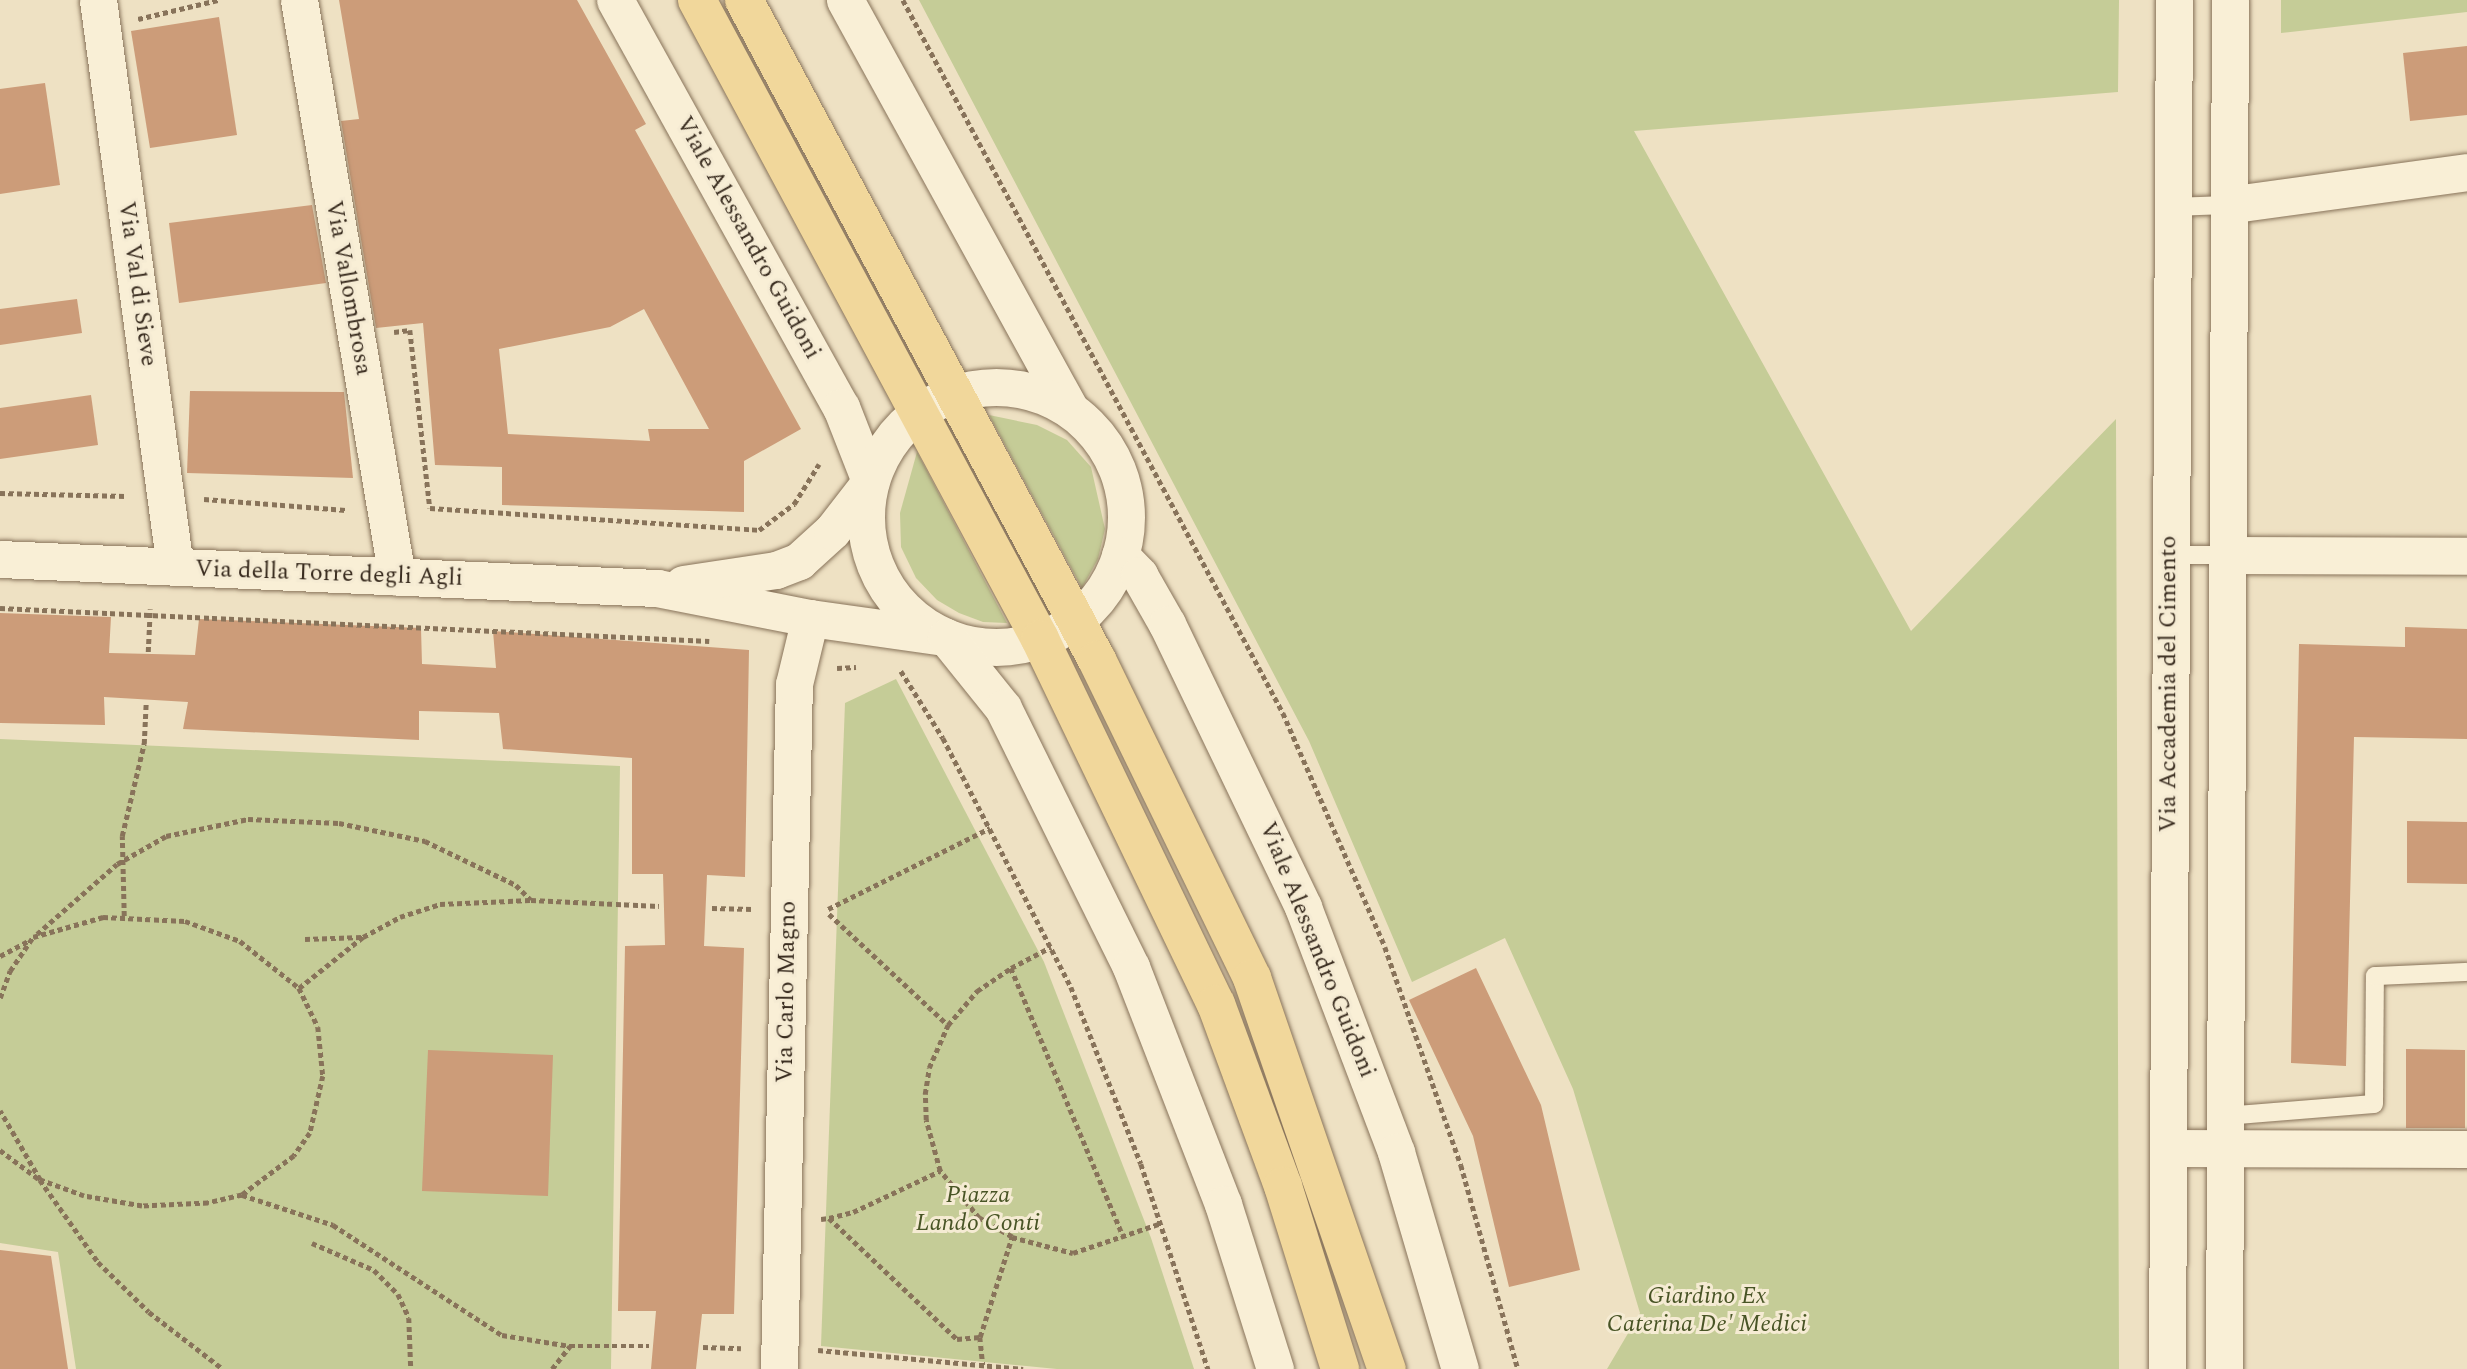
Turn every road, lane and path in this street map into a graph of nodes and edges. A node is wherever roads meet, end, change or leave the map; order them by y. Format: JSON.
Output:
{"nodes":[{"id":1,"x":98,"y":0,"type":"edge"},
{"id":2,"x":299,"y":0,"type":"edge"},
{"id":3,"x":615,"y":0,"type":"edge"},
{"id":4,"x":697,"y":0,"type":"edge"},
{"id":5,"x":744,"y":0,"type":"edge"},
{"id":6,"x":903,"y":0,"type":"edge"},
{"id":7,"x":2174,"y":0,"type":"edge"},
{"id":8,"x":2230,"y":0,"type":"edge"},
{"id":9,"x":857,"y":8,"type":"edge"},
{"id":10,"x":2467,"y":172,"type":"edge"},
{"id":11,"x":2227,"y":205,"type":"junction"},
{"id":12,"x":2172,"y":207,"type":"junction"},
{"id":13,"x":356,"y":336,"type":"junction"},
{"id":14,"x":954,"y":393,"type":"junction"},
{"id":15,"x":1070,"y":409,"type":"junction"},
{"id":16,"x":917,"y":412,"type":"junction"},
{"id":17,"x":820,"y":456,"type":"dead end"},
{"id":18,"x":870,"y":481,"type":"junction"},
{"id":19,"x":1120,"y":555,"type":"junction"},
{"id":20,"x":2170,"y":555,"type":"junction"},
{"id":21,"x":2226,"y":555,"type":"junction"},
{"id":22,"x":2467,"y":556,"type":"edge"},
{"id":23,"x":0,"y":559,"type":"edge"},
{"id":24,"x":163,"y":567,"type":"junction"},
{"id":25,"x":397,"y":577,"type":"junction"},
{"id":26,"x":657,"y":588,"type":"junction"},
{"id":27,"x":0,"y":607,"type":"edge"},
{"id":28,"x":150,"y":611,"type":"junction"},
{"id":29,"x":810,"y":618,"type":"junction"},
{"id":30,"x":1076,"y":620,"type":"junction"},
{"id":31,"x":946,"y":637,"type":"junction"},
{"id":32,"x":1040,"y":639,"type":"junction"},
{"id":33,"x":716,"y":641,"type":"dead end"},
{"id":34,"x":148,"y":652,"type":"dead end"},
{"id":35,"x":897,"y":664,"type":"dead end"},
{"id":36,"x":146,"y":702,"type":"dead end"},
{"id":37,"x":990,"y":828,"type":"junction"},
{"id":38,"x":124,"y":860,"type":"junction"},
{"id":39,"x":531,"y":900,"type":"junction"},
{"id":40,"x":659,"y":906,"type":"dead end"},
{"id":41,"x":712,"y":908,"type":"dead end"},
{"id":42,"x":762,"y":909,"type":"dead end"},
{"id":43,"x":825,"y":911,"type":"junction"},
{"id":44,"x":124,"y":916,"type":"junction"},
{"id":45,"x":824,"y":924,"type":"dead end"},
{"id":46,"x":33,"y":937,"type":"junction"},
{"id":47,"x":363,"y":937,"type":"junction"},
{"id":48,"x":305,"y":939,"type":"dead end"},
{"id":49,"x":1051,"y":947,"type":"junction"},
{"id":50,"x":0,"y":956,"type":"edge"},
{"id":51,"x":1011,"y":968,"type":"junction"},
{"id":52,"x":2467,"y":972,"type":"edge"},
{"id":53,"x":299,"y":988,"type":"junction"},
{"id":54,"x":0,"y":998,"type":"edge"},
{"id":55,"x":948,"y":1024,"type":"junction"},
{"id":56,"x":0,"y":1111,"type":"edge"},
{"id":57,"x":2225,"y":1132,"type":"junction"},
{"id":58,"x":2168,"y":1148,"type":"junction"},
{"id":59,"x":2467,"y":1149,"type":"edge"},
{"id":60,"x":0,"y":1150,"type":"edge"},
{"id":61,"x":940,"y":1171,"type":"junction"},
{"id":62,"x":40,"y":1180,"type":"junction"},
{"id":63,"x":242,"y":1195,"type":"junction"},
{"id":64,"x":817,"y":1206,"type":"dead end"},
{"id":65,"x":829,"y":1218,"type":"junction"},
{"id":66,"x":817,"y":1219,"type":"junction"},
{"id":67,"x":1161,"y":1223,"type":"junction"},
{"id":68,"x":816,"y":1232,"type":"dead end"},
{"id":69,"x":1012,"y":1237,"type":"junction"},
{"id":70,"x":1124,"y":1238,"type":"junction"},
{"id":71,"x":312,"y":1243,"type":"dead end"},
{"id":72,"x":980,"y":1337,"type":"junction"},
{"id":73,"x":570,"y":1346,"type":"junction"},
{"id":74,"x":649,"y":1346,"type":"dead end"},
{"id":75,"x":703,"y":1347,"type":"dead end"},
{"id":76,"x":746,"y":1348,"type":"dead end"},
{"id":77,"x":812,"y":1349,"type":"dead end"},
{"id":78,"x":983,"y":1365,"type":"junction"},
{"id":79,"x":223,"y":1369,"type":"edge"},
{"id":80,"x":411,"y":1369,"type":"edge"},
{"id":81,"x":552,"y":1369,"type":"edge"},
{"id":82,"x":779,"y":1369,"type":"edge"},
{"id":83,"x":1023,"y":1369,"type":"edge"},
{"id":84,"x":1208,"y":1369,"type":"edge"},
{"id":85,"x":1275,"y":1369,"type":"edge"},
{"id":86,"x":1340,"y":1369,"type":"edge"},
{"id":87,"x":1387,"y":1369,"type":"edge"},
{"id":88,"x":1460,"y":1369,"type":"edge"},
{"id":89,"x":1518,"y":1369,"type":"edge"},
{"id":90,"x":2168,"y":1369,"type":"edge"},
{"id":91,"x":2224,"y":1369,"type":"edge"}],
"edges":[{"from":1,"to":24,"type":"street","name":"Via Val di Sieve"},
{"from":2,"to":13,"type":"street","name":"Via Vallombrosa"},
{"from":3,"to":18,"type":"street","name":"Viale Alessandro Guidoni"},
{"from":4,"to":16,"type":"main road"},
{"from":5,"to":14,"type":"main road"},
{"from":6,"to":89,"type":"path"},
{"from":7,"to":12,"type":"street","name":"Via Accademia del Cimento"},
{"from":8,"to":11,"type":"street"},
{"from":9,"to":15,"type":"street","name":"Viale Alessandro Guidoni"},
{"from":10,"to":11,"type":"street"},
{"from":11,"to":12,"type":"lane"},
{"from":11,"to":21,"type":"street"},
{"from":12,"to":20,"type":"street","name":"Via Accademia del Cimento"},
{"from":13,"to":17,"type":"path"},
{"from":13,"to":25,"type":"street","name":"Via Vallombrosa"},
{"from":14,"to":15,"type":"street","name":"Viale Alessandro Guidoni"},
{"from":14,"to":16,"type":"street","name":"Viale Alessandro Guidoni"},
{"from":14,"to":30,"type":"main road"},
{"from":15,"to":19,"type":"street","name":"Viale Alessandro Guidoni"},
{"from":16,"to":18,"type":"street","name":"Viale Alessandro Guidoni"},
{"from":16,"to":32,"type":"main road"},
{"from":18,"to":26,"type":"street","name":"Via della Torre degli Agli"},
{"from":18,"to":31,"type":"street","name":"Viale Alessandro Guidoni"},
{"from":19,"to":30,"type":"street","name":"Viale Alessandro Guidoni"},
{"from":19,"to":88,"type":"street","name":"Viale Alessandro Guidoni"},
{"from":20,"to":21,"type":"lane"},
{"from":20,"to":58,"type":"street","name":"Via Accademia del Cimento"},
{"from":21,"to":22,"type":"street"},
{"from":21,"to":57,"type":"street"},
{"from":23,"to":24,"type":"street","name":"Via della Torre degli Agli"},
{"from":24,"to":25,"type":"street","name":"Via della Torre degli Agli"},
{"from":24,"to":28,"type":"path"},
{"from":25,"to":26,"type":"street","name":"Via della Torre degli Agli"},
{"from":26,"to":29,"type":"street","name":"Via della Torre degli Agli"},
{"from":27,"to":28,"type":"path"},
{"from":28,"to":33,"type":"path"},
{"from":28,"to":34,"type":"path"},
{"from":29,"to":31,"type":"street","name":"Via della Torre degli Agli"},
{"from":29,"to":82,"type":"street","name":"Via Carlo Magno"},
{"from":30,"to":32,"type":"street","name":"Viale Alessandro Guidoni"},
{"from":30,"to":87,"type":"main road"},
{"from":31,"to":32,"type":"street","name":"Viale Alessandro Guidoni"},
{"from":31,"to":85,"type":"street","name":"Viale Alessandro Guidoni"},
{"from":32,"to":86,"type":"main road"},
{"from":35,"to":37,"type":"path"},
{"from":36,"to":38,"type":"path"},
{"from":37,"to":43,"type":"path"},
{"from":37,"to":49,"type":"path"},
{"from":38,"to":39,"type":"path"},
{"from":38,"to":44,"type":"path"},
{"from":38,"to":46,"type":"path"},
{"from":39,"to":40,"type":"path"},
{"from":39,"to":47,"type":"path"},
{"from":41,"to":42,"type":"path"},
{"from":43,"to":45,"type":"path"},
{"from":43,"to":55,"type":"path"},
{"from":44,"to":46,"type":"path"},
{"from":44,"to":53,"type":"path"},
{"from":46,"to":50,"type":"path"},
{"from":46,"to":54,"type":"path"},
{"from":47,"to":48,"type":"path"},
{"from":47,"to":53,"type":"path"},
{"from":49,"to":51,"type":"path"},
{"from":49,"to":67,"type":"path"},
{"from":51,"to":55,"type":"path"},
{"from":51,"to":70,"type":"path"},
{"from":52,"to":57,"type":"lane"},
{"from":53,"to":63,"type":"path"},
{"from":55,"to":61,"type":"path"},
{"from":56,"to":62,"type":"path"},
{"from":57,"to":58,"type":"street"},
{"from":57,"to":59,"type":"street"},
{"from":57,"to":91,"type":"street"},
{"from":58,"to":90,"type":"street","name":"Via Accademia del Cimento"},
{"from":60,"to":62,"type":"path"},
{"from":61,"to":65,"type":"path"},
{"from":61,"to":69,"type":"path"},
{"from":62,"to":63,"type":"path"},
{"from":62,"to":79,"type":"path"},
{"from":63,"to":73,"type":"path"},
{"from":64,"to":66,"type":"path"},
{"from":65,"to":66,"type":"path"},
{"from":65,"to":72,"type":"path"},
{"from":66,"to":68,"type":"path"},
{"from":67,"to":70,"type":"path"},
{"from":67,"to":84,"type":"path"},
{"from":69,"to":70,"type":"path"},
{"from":69,"to":72,"type":"path"},
{"from":71,"to":80,"type":"path"},
{"from":72,"to":78,"type":"path"},
{"from":73,"to":74,"type":"path"},
{"from":73,"to":81,"type":"path"},
{"from":75,"to":76,"type":"path"},
{"from":77,"to":78,"type":"path"},
{"from":78,"to":83,"type":"path"}]}
